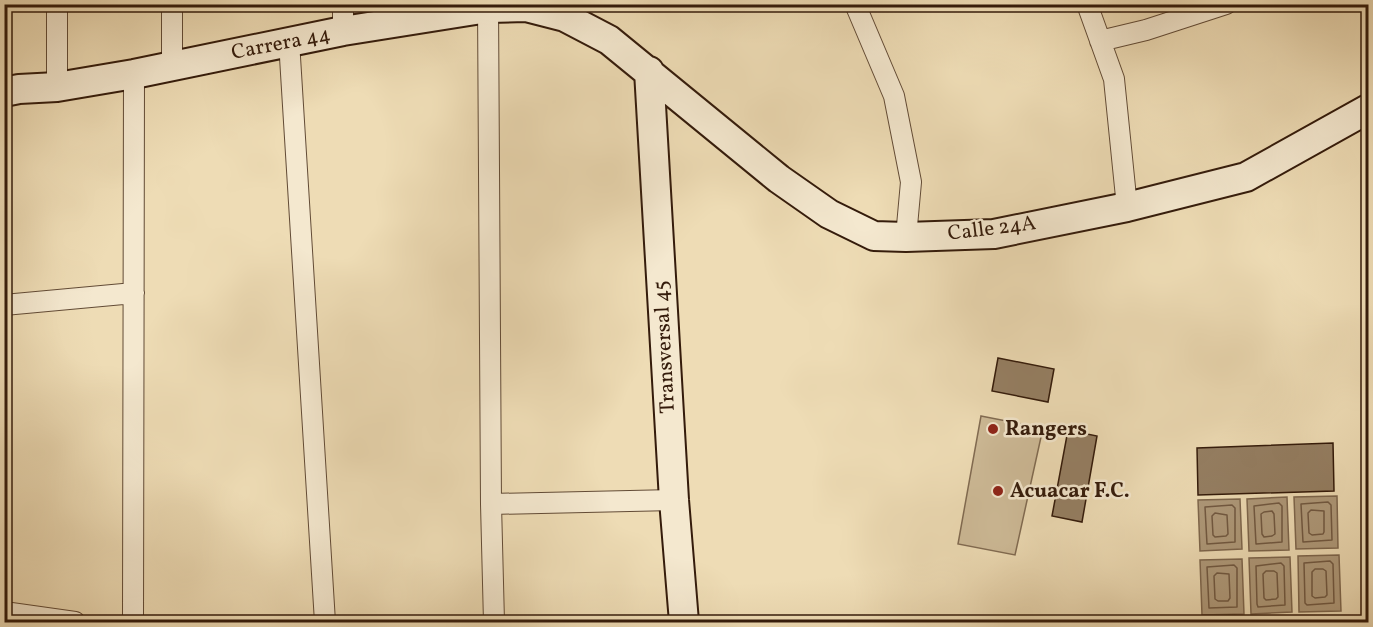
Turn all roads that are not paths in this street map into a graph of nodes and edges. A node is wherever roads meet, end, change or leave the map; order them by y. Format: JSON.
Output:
{"nodes":[{"id":1,"x":57,"y":4,"type":"edge"},
{"id":2,"x":172,"y":4,"type":"edge"},
{"id":3,"x":855,"y":4,"type":"edge"},
{"id":4,"x":1087,"y":4,"type":"edge"},
{"id":5,"x":1226,"y":4,"type":"edge"},
{"id":6,"x":488,"y":6,"type":"edge"},
{"id":7,"x":567,"y":11,"type":"edge"},
{"id":8,"x":343,"y":18,"type":"edge"},
{"id":9,"x":289,"y":41,"type":"junction"},
{"id":10,"x":1100,"y":41,"type":"junction"},
{"id":11,"x":171,"y":66,"type":"junction"},
{"id":12,"x":649,"y":71,"type":"junction"},
{"id":13,"x":134,"y":74,"type":"junction"},
{"id":14,"x":9,"y":87,"type":"edge"},
{"id":15,"x":57,"y":87,"type":"junction"},
{"id":16,"x":1368,"y":109,"type":"edge"},
{"id":17,"x":1126,"y":207,"type":"junction"},
{"id":18,"x":906,"y":237,"type":"junction"},
{"id":19,"x":134,"y":293,"type":"junction"},
{"id":20,"x":4,"y":305,"type":"edge"},
{"id":21,"x":675,"y":500,"type":"junction"},
{"id":22,"x":491,"y":504,"type":"junction"},
{"id":23,"x":4,"y":612,"type":"edge"},
{"id":24,"x":75,"y":622,"type":"edge"},
{"id":25,"x":134,"y":622,"type":"edge"},
{"id":26,"x":326,"y":622,"type":"edge"},
{"id":27,"x":494,"y":622,"type":"edge"},
{"id":28,"x":684,"y":622,"type":"edge"}],
"edges":[{"from":1,"to":15,"type":"street"},
{"from":2,"to":11,"type":"street"},
{"from":3,"to":18,"type":"street"},
{"from":4,"to":10,"type":"street"},
{"from":5,"to":10,"type":"street"},
{"from":6,"to":7,"type":"street","name":"Carrera 44"},
{"from":6,"to":8,"type":"street","name":"Carrera 44"},
{"from":6,"to":22,"type":"street"},
{"from":7,"to":12,"type":"street","name":"Carrera 44"},
{"from":8,"to":9,"type":"street","name":"Carrera 44"},
{"from":9,"to":11,"type":"street","name":"Carrera 44"},
{"from":9,"to":26,"type":"street"},
{"from":10,"to":17,"type":"street"},
{"from":11,"to":13,"type":"street","name":"Carrera 44"},
{"from":12,"to":18,"type":"street","name":"Calle 24A"},
{"from":12,"to":21,"type":"street","name":"Transversal 45"},
{"from":13,"to":15,"type":"street","name":"Carrera 44"},
{"from":13,"to":19,"type":"street"},
{"from":14,"to":15,"type":"street","name":"Carrera 44"},
{"from":16,"to":17,"type":"street","name":"Calle 24A"},
{"from":17,"to":18,"type":"street","name":"Calle 24A"},
{"from":19,"to":20,"type":"street"},
{"from":19,"to":25,"type":"street"},
{"from":21,"to":22,"type":"street"},
{"from":21,"to":28,"type":"street","name":"Transversal 45"},
{"from":22,"to":27,"type":"street"},
{"from":23,"to":24,"type":"street"}]}
